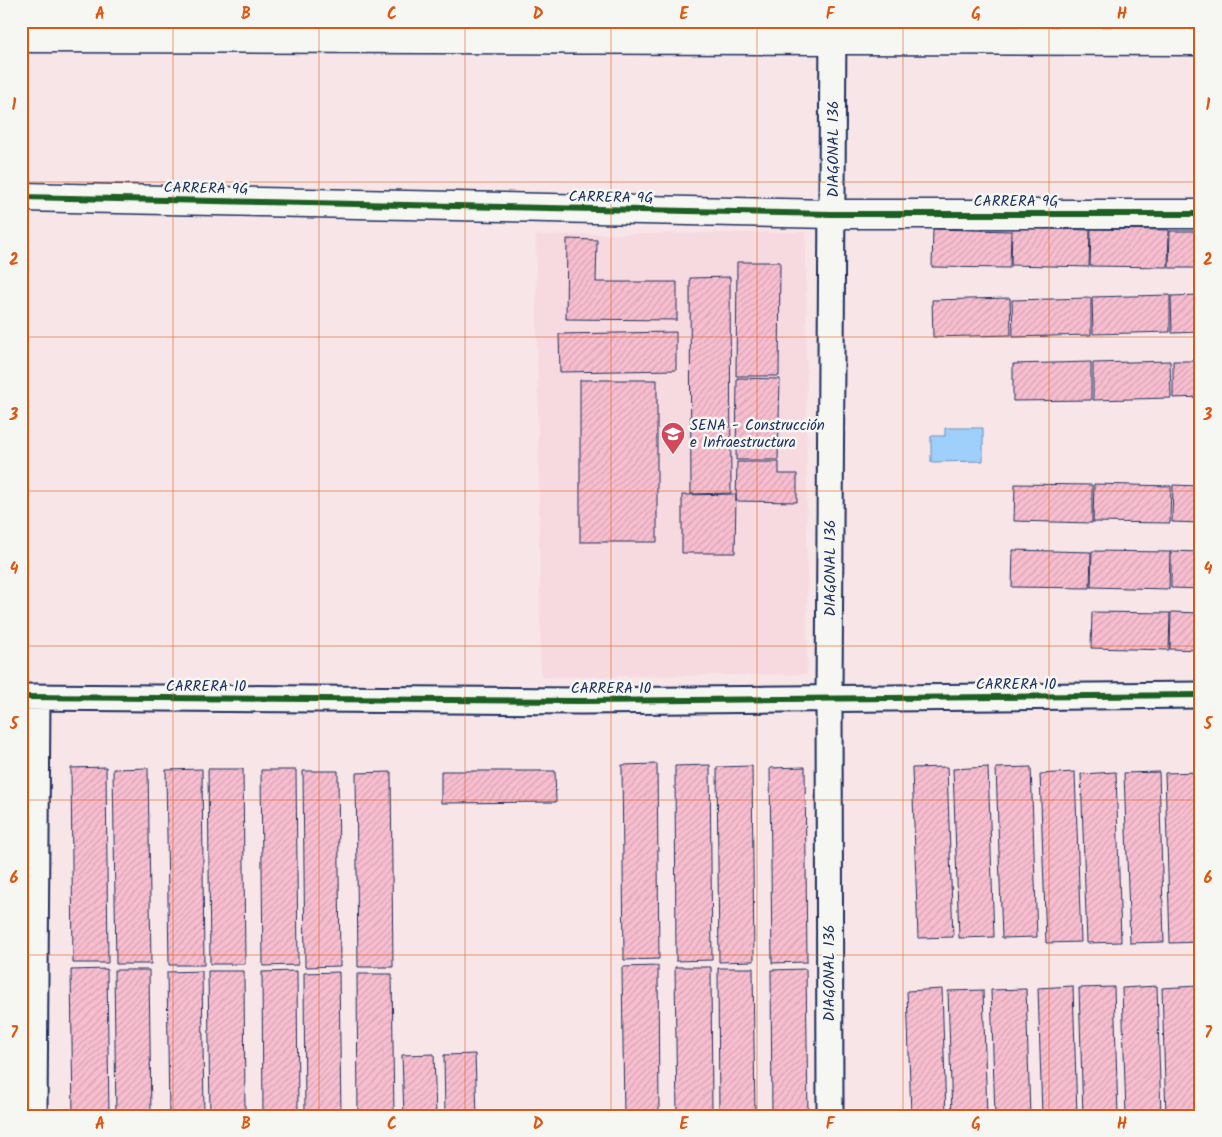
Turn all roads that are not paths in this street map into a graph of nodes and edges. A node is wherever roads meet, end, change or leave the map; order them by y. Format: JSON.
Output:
{"nodes":[{"id":1,"x":833,"y":30,"type":"edge"},
{"id":2,"x":21,"y":38,"type":"edge"},
{"id":3,"x":1201,"y":41,"type":"edge"},
{"id":4,"x":21,"y":197,"type":"edge"},
{"id":5,"x":833,"y":214,"type":"junction"},
{"id":6,"x":1201,"y":214,"type":"edge"},
{"id":7,"x":1201,"y":695,"type":"edge"},
{"id":8,"x":29,"y":697,"type":"edge"},
{"id":9,"x":829,"y":699,"type":"junction"},
{"id":10,"x":34,"y":1116,"type":"edge"},
{"id":11,"x":830,"y":1116,"type":"edge"}],
"edges":[{"from":1,"to":2,"type":"street"},
{"from":1,"to":3,"type":"street"},
{"from":1,"to":5,"type":"street","name":"DIAGONAL 136"},
{"from":4,"to":5,"type":"street","name":"CARRERA 9G"},
{"from":5,"to":6,"type":"street","name":"CARRERA 9G"},
{"from":5,"to":9,"type":"street","name":"DIAGONAL 136"},
{"from":7,"to":9,"type":"street","name":"CARRERA 10"},
{"from":8,"to":9,"type":"street","name":"CARRERA 10"},
{"from":8,"to":10,"type":"street"},
{"from":9,"to":11,"type":"street","name":"DIAGONAL 136"}]}
